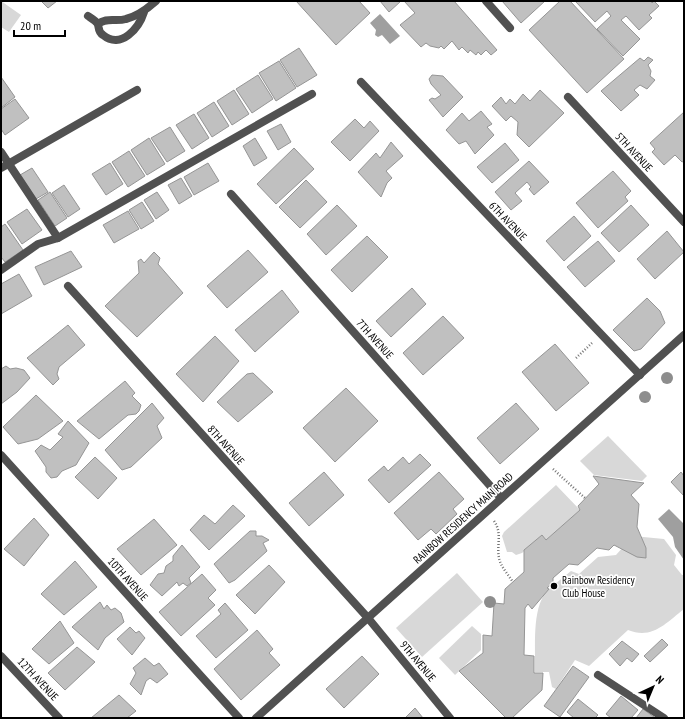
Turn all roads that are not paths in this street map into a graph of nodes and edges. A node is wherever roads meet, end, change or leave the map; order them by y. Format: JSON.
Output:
{"nodes":[{"id":1,"x":156,"y":1,"type":"edge"},
{"id":2,"x":486,"y":1,"type":"edge"},
{"id":3,"x":144,"y":12,"type":"junction"},
{"id":4,"x":88,"y":16,"type":"dead end"},
{"id":5,"x":98,"y":24,"type":"junction"},
{"id":6,"x":510,"y":28,"type":"dead end"},
{"id":7,"x":361,"y":82,"type":"dead end"},
{"id":8,"x":137,"y":90,"type":"dead end"},
{"id":9,"x":312,"y":94,"type":"dead end"},
{"id":10,"x":568,"y":97,"type":"dead end"},
{"id":11,"x":1,"y":152,"type":"edge"},
{"id":12,"x":4,"y":166,"type":"edge"},
{"id":13,"x":231,"y":194,"type":"dead end"},
{"id":14,"x":684,"y":222,"type":"edge"},
{"id":15,"x":58,"y":238,"type":"junction"},
{"id":16,"x":1,"y":270,"type":"edge"},
{"id":17,"x":68,"y":286,"type":"dead end"},
{"id":18,"x":684,"y":335,"type":"edge"},
{"id":19,"x":640,"y":375,"type":"junction"},
{"id":20,"x":1,"y":455,"type":"edge"},
{"id":21,"x":501,"y":498,"type":"junction"},
{"id":22,"x":368,"y":618,"type":"junction"},
{"id":23,"x":1,"y":656,"type":"edge"},
{"id":24,"x":598,"y":675,"type":"dead end"},
{"id":25,"x":59,"y":718,"type":"edge"},
{"id":26,"x":238,"y":718,"type":"edge"},
{"id":27,"x":256,"y":718,"type":"edge"},
{"id":28,"x":450,"y":718,"type":"edge"},
{"id":29,"x":664,"y":718,"type":"edge"}],
"edges":[{"from":1,"to":3,"type":"street"},
{"from":2,"to":6,"type":"street"},
{"from":3,"to":5,"type":"street"},
{"from":3,"to":5,"type":"street"},
{"from":4,"to":5,"type":"street"},
{"from":7,"to":19,"type":"street","name":"6TH AVENUE"},
{"from":8,"to":12,"type":"street"},
{"from":9,"to":15,"type":"street"},
{"from":10,"to":14,"type":"street","name":"5TH AVENUE"},
{"from":11,"to":12,"type":"street"},
{"from":12,"to":15,"type":"street"},
{"from":13,"to":21,"type":"street","name":"7TH AVENUE"},
{"from":15,"to":16,"type":"street"},
{"from":17,"to":22,"type":"street","name":"8TH AVENUE"},
{"from":18,"to":19,"type":"street","name":"RAINBOW RESIDENCY MAIN ROAD"},
{"from":19,"to":21,"type":"street","name":"RAINBOW RESIDENCY MAIN ROAD"},
{"from":20,"to":26,"type":"street","name":"10TH AVENUE"},
{"from":21,"to":22,"type":"street","name":"RAINBOW RESIDENCY MAIN ROAD"},
{"from":22,"to":27,"type":"street","name":"RAINBOW RESIDENCY MAIN ROAD"},
{"from":22,"to":28,"type":"street","name":"9TH AVENUE"},
{"from":23,"to":25,"type":"street","name":"12TH AVENUE"},
{"from":24,"to":29,"type":"street"}]}
